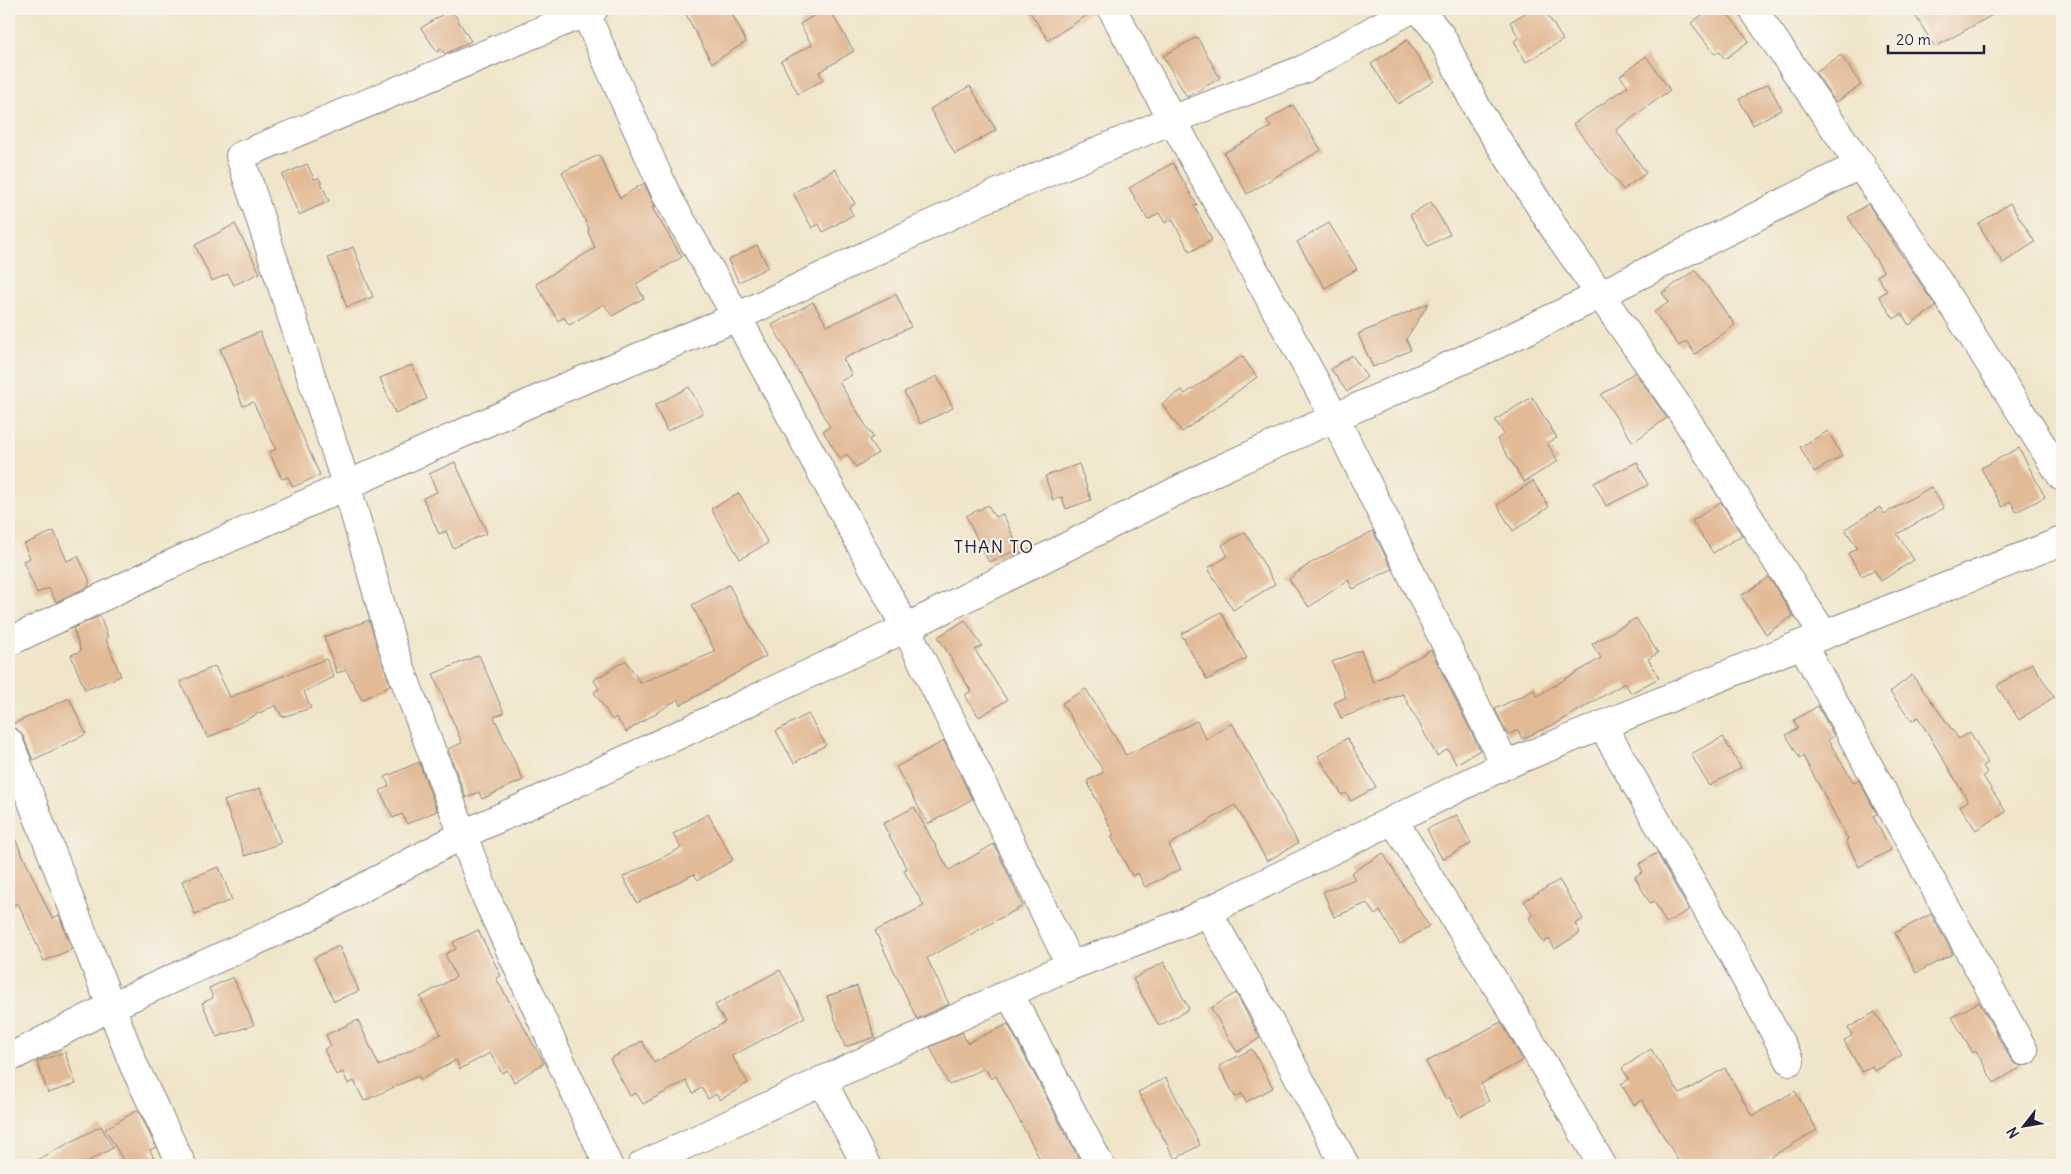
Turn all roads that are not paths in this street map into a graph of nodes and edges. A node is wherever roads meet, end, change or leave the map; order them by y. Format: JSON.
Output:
{"nodes":[{"id":1,"x":1112,"y":9,"type":"edge"},
{"id":2,"x":1410,"y":9,"type":"edge"},
{"id":3,"x":1419,"y":9,"type":"edge"},
{"id":4,"x":1753,"y":9,"type":"edge"},
{"id":5,"x":589,"y":10,"type":"edge"},
{"id":6,"x":1174,"y":119,"type":"junction"},
{"id":7,"x":1861,"y":164,"type":"junction"},
{"id":8,"x":1600,"y":295,"type":"junction"},
{"id":9,"x":737,"y":317,"type":"junction"},
{"id":10,"x":1334,"y":418,"type":"junction"},
{"id":11,"x":2062,"y":477,"type":"edge"},
{"id":12,"x":347,"y":487,"type":"junction"},
{"id":13,"x":2062,"y":541,"type":"edge"},
{"id":14,"x":906,"y":628,"type":"junction"},
{"id":15,"x":1813,"y":639,"type":"junction"},
{"id":16,"x":9,"y":642,"type":"edge"},
{"id":17,"x":1602,"y":725,"type":"junction"},
{"id":18,"x":9,"y":742,"type":"edge"},
{"id":19,"x":1505,"y":765,"type":"junction"},
{"id":20,"x":1393,"y":820,"type":"junction"},
{"id":21,"x":464,"y":834,"type":"junction"},
{"id":22,"x":1207,"y":911,"type":"junction"},
{"id":23,"x":1071,"y":966,"type":"junction"},
{"id":24,"x":1009,"y":993,"type":"junction"},
{"id":25,"x":112,"y":1006,"type":"junction"},
{"id":26,"x":2024,"y":1051,"type":"dead end"},
{"id":27,"x":9,"y":1058,"type":"edge"},
{"id":28,"x":1790,"y":1061,"type":"dead end"},
{"id":29,"x":822,"y":1080,"type":"junction"},
{"id":30,"x":182,"y":1165,"type":"edge"},
{"id":31,"x":608,"y":1165,"type":"edge"},
{"id":32,"x":642,"y":1165,"type":"edge"},
{"id":33,"x":866,"y":1165,"type":"edge"},
{"id":34,"x":1100,"y":1165,"type":"edge"},
{"id":35,"x":1345,"y":1165,"type":"edge"},
{"id":36,"x":1602,"y":1165,"type":"edge"}],
"edges":[{"from":1,"to":6,"type":"street"},
{"from":2,"to":6,"type":"street"},
{"from":3,"to":8,"type":"street"},
{"from":4,"to":7,"type":"street"},
{"from":5,"to":9,"type":"street"},
{"from":5,"to":12,"type":"street"},
{"from":6,"to":9,"type":"street"},
{"from":6,"to":10,"type":"street"},
{"from":7,"to":8,"type":"street"},
{"from":7,"to":11,"type":"street"},
{"from":8,"to":10,"type":"street"},
{"from":8,"to":15,"type":"street"},
{"from":9,"to":12,"type":"street"},
{"from":9,"to":14,"type":"street"},
{"from":10,"to":14,"type":"street"},
{"from":10,"to":19,"type":"street"},
{"from":12,"to":16,"type":"street"},
{"from":12,"to":21,"type":"street"},
{"from":13,"to":15,"type":"street"},
{"from":14,"to":21,"type":"street"},
{"from":14,"to":23,"type":"street"},
{"from":15,"to":17,"type":"street"},
{"from":15,"to":26,"type":"street"},
{"from":17,"to":19,"type":"street"},
{"from":17,"to":28,"type":"street"},
{"from":18,"to":25,"type":"street"},
{"from":19,"to":20,"type":"street"},
{"from":20,"to":22,"type":"street"},
{"from":20,"to":36,"type":"street"},
{"from":21,"to":25,"type":"street"},
{"from":21,"to":31,"type":"street"},
{"from":22,"to":23,"type":"street"},
{"from":22,"to":35,"type":"street"},
{"from":23,"to":24,"type":"street"},
{"from":24,"to":29,"type":"street"},
{"from":24,"to":34,"type":"street"},
{"from":25,"to":27,"type":"street"},
{"from":25,"to":30,"type":"street"},
{"from":29,"to":32,"type":"street"},
{"from":29,"to":33,"type":"street"}]}
